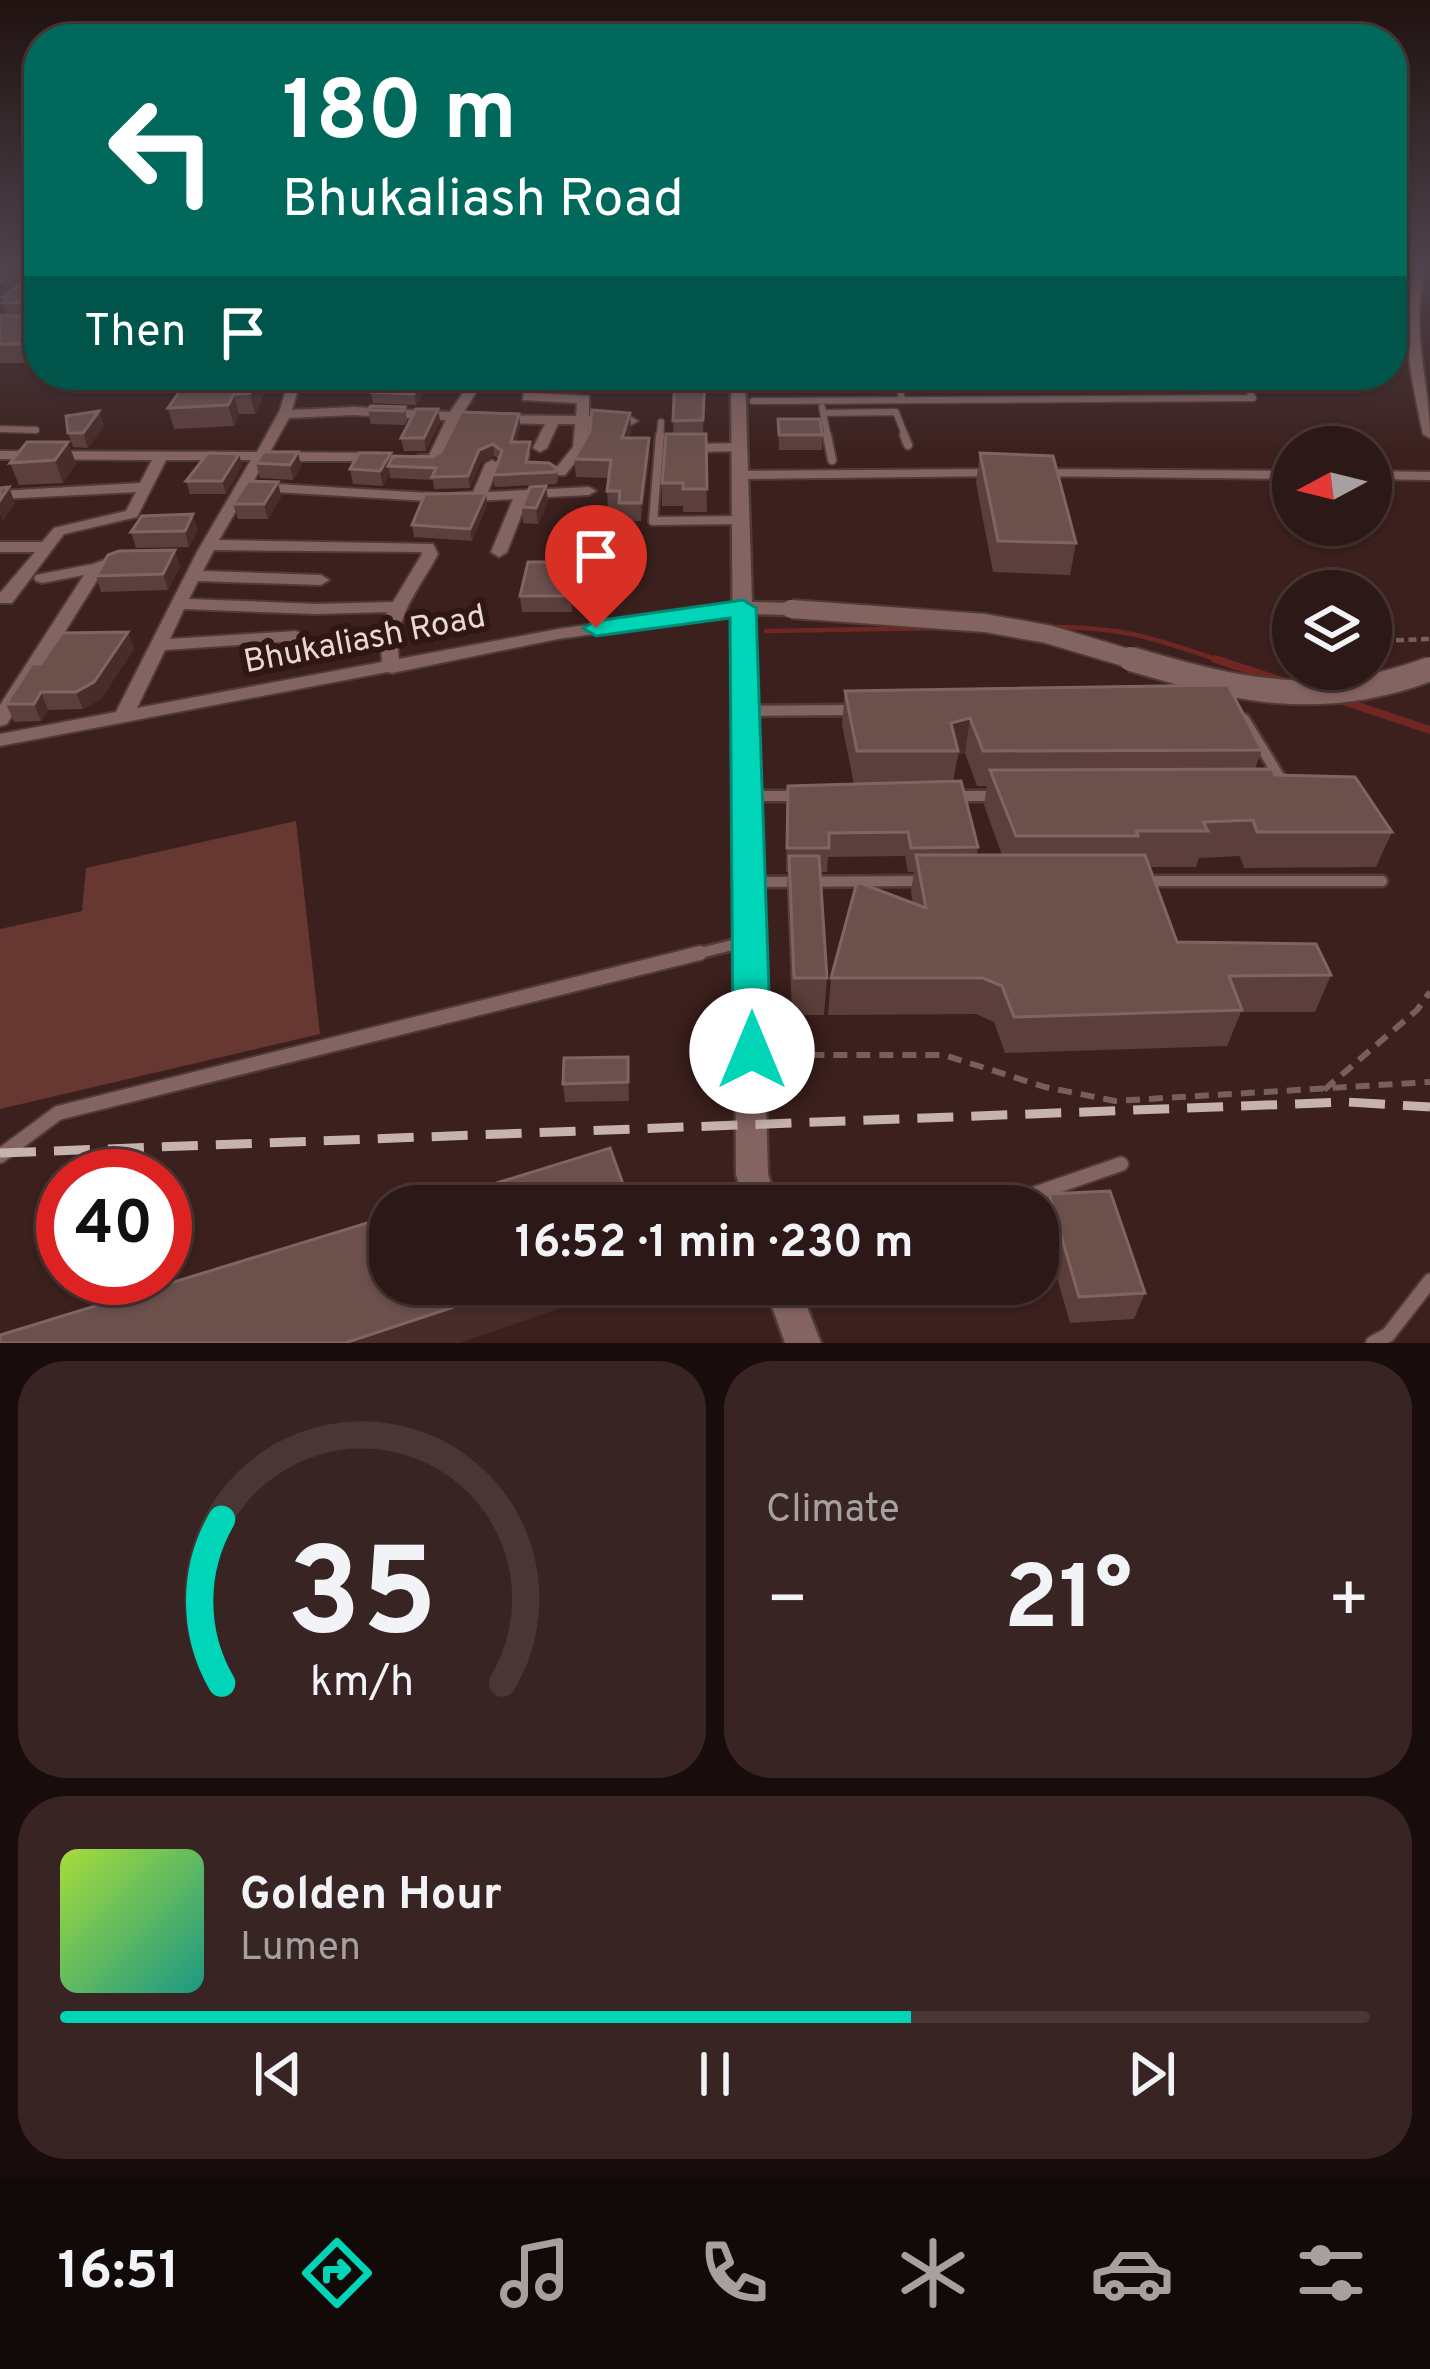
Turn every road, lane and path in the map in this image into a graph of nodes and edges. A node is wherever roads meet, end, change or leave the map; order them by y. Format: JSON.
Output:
{"nodes":[{"id":1,"x":1411,"y":330,"type":"edge"},
{"id":2,"x":292,"y":390,"type":"edge"},
{"id":3,"x":471,"y":390,"type":"edge"},
{"id":4,"x":528,"y":390,"type":"edge"},
{"id":5,"x":738,"y":390,"type":"edge"},
{"id":6,"x":900,"y":390,"type":"edge"},
{"id":7,"x":1248,"y":390,"type":"edge"},
{"id":8,"x":821,"y":400,"type":"junction"},
{"id":9,"x":902,"y":400,"type":"junction"},
{"id":10,"x":753,"y":401,"type":"dead end"},
{"id":11,"x":823,"y":413,"type":"junction"},
{"id":12,"x":285,"y":414,"type":"junction"},
{"id":13,"x":454,"y":417,"type":"junction"},
{"id":14,"x":554,"y":419,"type":"junction"},
{"id":15,"x":584,"y":419,"type":"junction"},
{"id":16,"x":631,"y":421,"type":"edge"},
{"id":17,"x":661,"y":422,"type":"dead end"},
{"id":18,"x":0,"y":429,"type":"edge"},
{"id":19,"x":36,"y":430,"type":"dead end"},
{"id":20,"x":1430,"y":434,"type":"edge"},
{"id":21,"x":908,"y":445,"type":"dead end"},
{"id":22,"x":739,"y":447,"type":"junction"},
{"id":23,"x":540,"y":448,"type":"dead end"},
{"id":24,"x":659,"y":448,"type":"junction"},
{"id":25,"x":162,"y":454,"type":"junction"},
{"id":26,"x":265,"y":454,"type":"junction"},
{"id":27,"x":0,"y":455,"type":"edge"},
{"id":28,"x":832,"y":460,"type":"dead end"},
{"id":29,"x":492,"y":464,"type":"edge"},
{"id":30,"x":560,"y":472,"type":"edge"},
{"id":31,"x":740,"y":475,"type":"junction"},
{"id":32,"x":1272,"y":475,"type":"edge"},
{"id":33,"x":1392,"y":476,"type":"edge"},
{"id":34,"x":1430,"y":476,"type":"edge"},
{"id":35,"x":243,"y":486,"type":"junction"},
{"id":36,"x":147,"y":487,"type":"junction"},
{"id":37,"x":589,"y":491,"type":"dead end"},
{"id":38,"x":0,"y":495,"type":"edge"},
{"id":39,"x":478,"y":498,"type":"junction"},
{"id":40,"x":521,"y":498,"type":"junction"},
{"id":41,"x":741,"y":520,"type":"junction"},
{"id":42,"x":0,"y":547,"type":"edge"},
{"id":43,"x":46,"y":547,"type":"junction"},
{"id":44,"x":208,"y":551,"type":"junction"},
{"id":45,"x":499,"y":552,"type":"dead end"},
{"id":46,"x":184,"y":556,"type":"dead end"},
{"id":47,"x":141,"y":557,"type":"edge"},
{"id":48,"x":97,"y":568,"type":"junction"},
{"id":49,"x":195,"y":575,"type":"junction"},
{"id":50,"x":42,"y":578,"type":"dead end"},
{"id":51,"x":321,"y":580,"type":"dead end"},
{"id":52,"x":0,"y":598,"type":"edge"},
{"id":53,"x":180,"y":604,"type":"junction"},
{"id":54,"x":397,"y":608,"type":"junction"},
{"id":55,"x":743,"y":608,"type":"junction"},
{"id":56,"x":296,"y":636,"type":"dead end"},
{"id":57,"x":1430,"y":639,"type":"edge"},
{"id":58,"x":1392,"y":640,"type":"edge"},
{"id":59,"x":160,"y":645,"type":"junction"},
{"id":60,"x":392,"y":668,"type":"junction"},
{"id":61,"x":1430,"y":669,"type":"edge"},
{"id":62,"x":875,"y":710,"type":"edge"},
{"id":63,"x":1226,"y":710,"type":"edge"},
{"id":64,"x":745,"y":711,"type":"junction"},
{"id":65,"x":124,"y":716,"type":"junction"},
{"id":66,"x":0,"y":721,"type":"edge"},
{"id":67,"x":0,"y":740,"type":"edge"},
{"id":68,"x":1269,"y":795,"type":"edge"},
{"id":69,"x":747,"y":796,"type":"junction"},
{"id":70,"x":819,"y":796,"type":"edge"},
{"id":71,"x":938,"y":796,"type":"edge"},
{"id":72,"x":1009,"y":796,"type":"edge"},
{"id":73,"x":936,"y":881,"type":"edge"},
{"id":74,"x":1124,"y":881,"type":"edge"},
{"id":75,"x":1382,"y":881,"type":"dead end"},
{"id":76,"x":749,"y":882,"type":"junction"},
{"id":77,"x":750,"y":941,"type":"junction"},
{"id":78,"x":1430,"y":992,"type":"edge"},
{"id":79,"x":752,"y":1010,"type":"junction"},
{"id":80,"x":1430,"y":1082,"type":"edge"},
{"id":81,"x":1324,"y":1090,"type":"junction"},
{"id":82,"x":0,"y":1156,"type":"edge"},
{"id":83,"x":1120,"y":1164,"type":"dead end"},
{"id":84,"x":755,"y":1185,"type":"edge"},
{"id":85,"x":1059,"y":1185,"type":"edge"},
{"id":86,"x":1430,"y":1281,"type":"edge"},
{"id":87,"x":791,"y":1305,"type":"edge"},
{"id":88,"x":803,"y":1343,"type":"edge"},
{"id":89,"x":1373,"y":1343,"type":"edge"}],
"edges":[{"from":1,"to":20,"type":"street"},
{"from":2,"to":12,"type":"street"},
{"from":3,"to":13,"type":"street"},
{"from":4,"to":15,"type":"street"},
{"from":5,"to":22,"type":"street"},
{"from":6,"to":9,"type":"lane"},
{"from":7,"to":9,"type":"lane"},
{"from":8,"to":9,"type":"lane"},
{"from":8,"to":10,"type":"lane"},
{"from":8,"to":11,"type":"lane"},
{"from":11,"to":21,"type":"lane"},
{"from":11,"to":28,"type":"lane"},
{"from":12,"to":13,"type":"street"},
{"from":12,"to":26,"type":"street"},
{"from":13,"to":14,"type":"street"},
{"from":13,"to":26,"type":"street"},
{"from":14,"to":15,"type":"street"},
{"from":14,"to":23,"type":"street"},
{"from":15,"to":16,"type":"street"},
{"from":15,"to":30,"type":"street"},
{"from":17,"to":24,"type":"lane"},
{"from":18,"to":19,"type":"lane"},
{"from":22,"to":24,"type":"lane"},
{"from":22,"to":31,"type":"street"},
{"from":24,"to":41,"type":"lane"},
{"from":25,"to":26,"type":"street"},
{"from":25,"to":27,"type":"street"},
{"from":25,"to":36,"type":"street"},
{"from":26,"to":35,"type":"street"},
{"from":29,"to":39,"type":"street"},
{"from":31,"to":32,"type":"street"},
{"from":31,"to":41,"type":"street"},
{"from":33,"to":34,"type":"street"},
{"from":35,"to":39,"type":"street"},
{"from":35,"to":44,"type":"street"},
{"from":36,"to":38,"type":"street"},
{"from":36,"to":43,"type":"street"},
{"from":37,"to":40,"type":"street"},
{"from":39,"to":40,"type":"street"},
{"from":40,"to":45,"type":"street"},
{"from":41,"to":55,"type":"street"},
{"from":42,"to":43,"type":"street"},
{"from":43,"to":52,"type":"street"},
{"from":44,"to":46,"type":"street"},
{"from":44,"to":49,"type":"street"},
{"from":44,"to":54,"type":"street"},
{"from":47,"to":48,"type":"street"},
{"from":48,"to":50,"type":"street"},
{"from":48,"to":66,"type":"street"},
{"from":49,"to":51,"type":"street"},
{"from":49,"to":53,"type":"street"},
{"from":53,"to":54,"type":"street"},
{"from":53,"to":59,"type":"street"},
{"from":54,"to":60,"type":"street"},
{"from":55,"to":60,"type":"street","name":"Bhukaliash Road"},
{"from":55,"to":61,"type":"street","bridge":true},
{"from":55,"to":64,"type":"street"},
{"from":56,"to":59,"type":"street"},
{"from":57,"to":58,"type":"path"},
{"from":59,"to":65,"type":"street"},
{"from":60,"to":65,"type":"street","name":"Bhukaliash Road"},
{"from":62,"to":64,"type":"lane"},
{"from":63,"to":68,"type":"lane"},
{"from":64,"to":69,"type":"street"},
{"from":65,"to":67,"type":"street","name":"Bhukaliash Road"},
{"from":69,"to":70,"type":"lane"},
{"from":69,"to":76,"type":"street"},
{"from":71,"to":72,"type":"lane"},
{"from":73,"to":76,"type":"lane"},
{"from":74,"to":75,"type":"lane"},
{"from":76,"to":77,"type":"street"},
{"from":77,"to":79,"type":"street"},
{"from":77,"to":82,"type":"lane"},
{"from":78,"to":81,"type":"path"},
{"from":79,"to":81,"type":"path"},
{"from":79,"to":84,"type":"street"},
{"from":80,"to":81,"type":"path"},
{"from":83,"to":85,"type":"lane"},
{"from":86,"to":89,"type":"lane"},
{"from":87,"to":88,"type":"street"}]}
